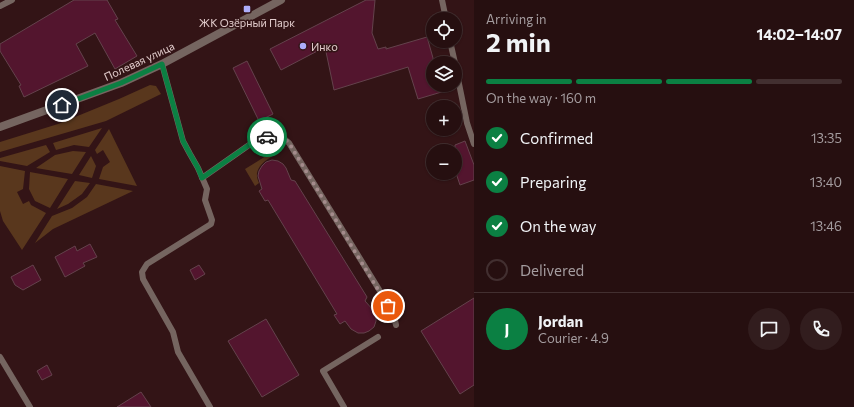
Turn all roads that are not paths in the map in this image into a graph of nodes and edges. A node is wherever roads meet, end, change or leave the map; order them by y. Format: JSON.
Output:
{"nodes":[{"id":1,"x":12,"y":0,"type":"edge"},
{"id":2,"x":281,"y":0,"type":"edge"},
{"id":3,"x":442,"y":0,"type":"edge"},
{"id":4,"x":0,"y":6,"type":"edge"},
{"id":5,"x":445,"y":12,"type":"edge"},
{"id":6,"x":162,"y":64,"type":"junction"},
{"id":7,"x":461,"y":92,"type":"edge"},
{"id":8,"x":0,"y":127,"type":"edge"},
{"id":9,"x":474,"y":144,"type":"edge"},
{"id":10,"x":202,"y":178,"type":"junction"},
{"id":11,"x":396,"y":325,"type":"dead end"},
{"id":12,"x":378,"y":337,"type":"dead end"},
{"id":13,"x":0,"y":357,"type":"edge"},
{"id":14,"x":30,"y":407,"type":"edge"},
{"id":15,"x":210,"y":407,"type":"edge"},
{"id":16,"x":344,"y":407,"type":"edge"}],
"edges":[{"from":1,"to":4,"type":"lane"},
{"from":2,"to":6,"type":"street","name":"Полевая улица"},
{"from":3,"to":5,"type":"lane"},
{"from":6,"to":8,"type":"street","name":"Полевая улица"},
{"from":6,"to":10,"type":"lane"},
{"from":7,"to":9,"type":"lane"},
{"from":10,"to":11,"type":"lane"},
{"from":10,"to":15,"type":"lane"},
{"from":12,"to":16,"type":"lane"},
{"from":13,"to":14,"type":"lane"}]}
